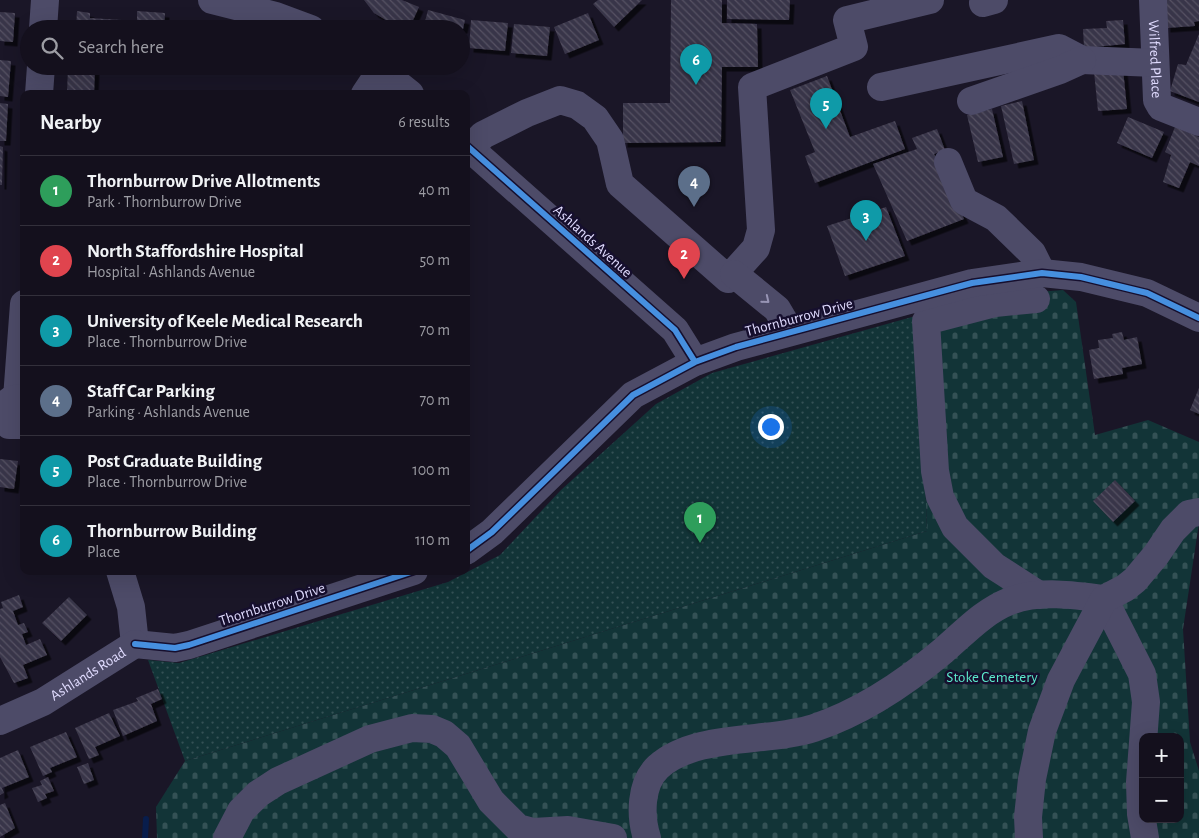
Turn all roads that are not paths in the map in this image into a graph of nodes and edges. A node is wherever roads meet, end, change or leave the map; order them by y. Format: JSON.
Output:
{"nodes":[{"id":1,"x":45,"y":0,"type":"edge"},
{"id":2,"x":212,"y":0,"type":"edge"},
{"id":3,"x":930,"y":0,"type":"edge"},
{"id":4,"x":1153,"y":0,"type":"edge"},
{"id":5,"x":277,"y":8,"type":"edge"},
{"id":6,"x":44,"y":20,"type":"edge"},
{"id":7,"x":296,"y":20,"type":"edge"},
{"id":8,"x":1082,"y":60,"type":"junction"},
{"id":9,"x":1155,"y":63,"type":"junction"},
{"id":10,"x":40,"y":75,"type":"edge"},
{"id":11,"x":374,"y":75,"type":"edge"},
{"id":12,"x":387,"y":75,"type":"edge"},
{"id":13,"x":881,"y":87,"type":"dead end"},
{"id":14,"x":39,"y":90,"type":"edge"},
{"id":15,"x":367,"y":90,"type":"edge"},
{"id":16,"x":405,"y":90,"type":"edge"},
{"id":17,"x":971,"y":101,"type":"dead end"},
{"id":18,"x":1199,"y":122,"type":"edge"},
{"id":19,"x":470,"y":145,"type":"edge"},
{"id":20,"x":470,"y":149,"type":"edge"},
{"id":21,"x":948,"y":162,"type":"dead end"},
{"id":22,"x":1042,"y":273,"type":"junction"},
{"id":23,"x":734,"y":274,"type":"junction"},
{"id":24,"x":1036,"y":299,"type":"dead end"},
{"id":25,"x":1199,"y":318,"type":"edge"},
{"id":26,"x":790,"y":331,"type":"junction"},
{"id":27,"x":20,"y":343,"type":"edge"},
{"id":28,"x":695,"y":362,"type":"junction"},
{"id":29,"x":13,"y":411,"type":"edge"},
{"id":30,"x":1199,"y":512,"type":"edge"},
{"id":31,"x":470,"y":548,"type":"edge"},
{"id":32,"x":121,"y":575,"type":"edge"},
{"id":33,"x":402,"y":575,"type":"edge"},
{"id":34,"x":1039,"y":596,"type":"junction"},
{"id":35,"x":1104,"y":599,"type":"junction"},
{"id":36,"x":135,"y":644,"type":"junction"},
{"id":37,"x":0,"y":721,"type":"edge"},
{"id":38,"x":509,"y":833,"type":"edge"},
{"id":39,"x":227,"y":838,"type":"edge"},
{"id":40,"x":612,"y":838,"type":"edge"},
{"id":41,"x":647,"y":838,"type":"edge"},
{"id":42,"x":1029,"y":838,"type":"edge"},
{"id":43,"x":1145,"y":838,"type":"edge"}],
"edges":[{"from":1,"to":6,"type":"street"},
{"from":2,"to":5,"type":"street"},
{"from":3,"to":23,"type":"street"},
{"from":4,"to":9,"type":"street","name":"Wilfred Place"},
{"from":5,"to":7,"type":"street"},
{"from":8,"to":9,"type":"street"},
{"from":8,"to":13,"type":"street"},
{"from":8,"to":17,"type":"street"},
{"from":9,"to":18,"type":"street","name":"Wilfred Place"},
{"from":10,"to":14,"type":"street"},
{"from":11,"to":15,"type":"street"},
{"from":12,"to":16,"type":"street"},
{"from":19,"to":23,"type":"street"},
{"from":20,"to":28,"type":"street","name":"Ashlands Avenue"},
{"from":21,"to":22,"type":"street"},
{"from":22,"to":25,"type":"street","name":"Thornburrow Drive"},
{"from":22,"to":26,"type":"street","name":"Thornburrow Drive"},
{"from":23,"to":26,"type":"street","one_way":true},
{"from":24,"to":34,"type":"street"},
{"from":26,"to":28,"type":"street","name":"Thornburrow Drive"},
{"from":27,"to":29,"type":"street"},
{"from":28,"to":31,"type":"street","name":"Thornburrow Drive"},
{"from":30,"to":35,"type":"street"},
{"from":32,"to":36,"type":"street","name":"Ashlands Road"},
{"from":33,"to":36,"type":"street","name":"Thornburrow Drive"},
{"from":34,"to":35,"type":"street"},
{"from":34,"to":41,"type":"street"},
{"from":35,"to":42,"type":"street"},
{"from":35,"to":43,"type":"street"},
{"from":36,"to":37,"type":"street","name":"Ashlands Road"},
{"from":38,"to":39,"type":"street"},
{"from":38,"to":40,"type":"street"}]}
